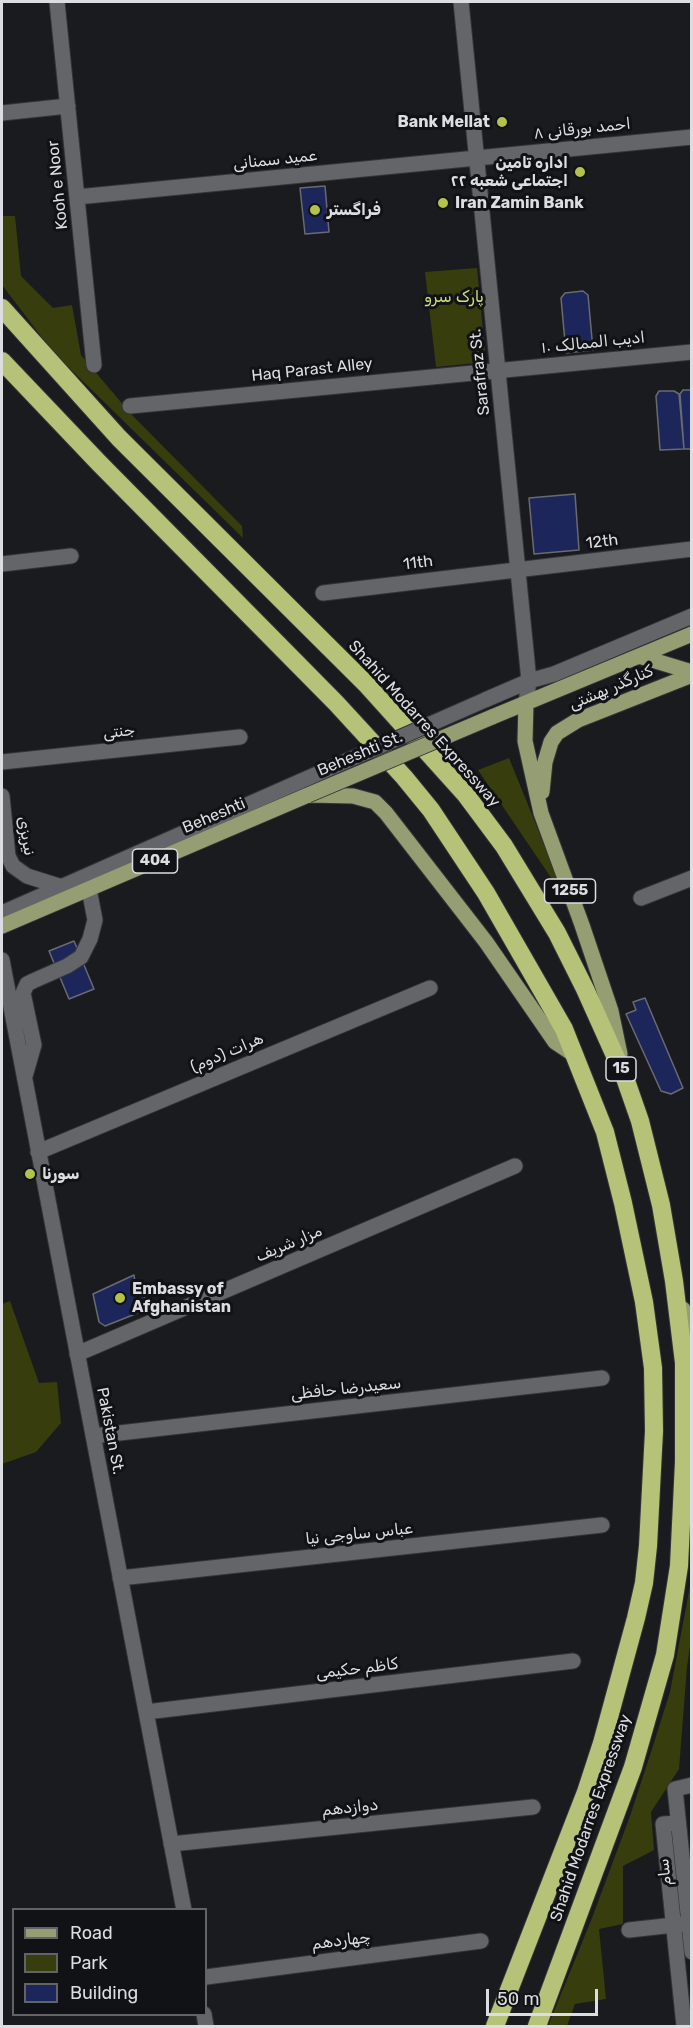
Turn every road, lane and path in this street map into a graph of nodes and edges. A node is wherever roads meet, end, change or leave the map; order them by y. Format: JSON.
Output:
{"nodes":[{"id":1,"x":57,"y":2,"type":"edge"},
{"id":2,"x":461,"y":2,"type":"edge"},
{"id":3,"x":68,"y":105,"type":"junction"},
{"id":4,"x":2,"y":113,"type":"edge"},
{"id":5,"x":692,"y":137,"type":"edge"},
{"id":6,"x":477,"y":158,"type":"junction"},
{"id":7,"x":77,"y":197,"type":"junction"},
{"id":8,"x":2,"y":308,"type":"edge"},
{"id":9,"x":692,"y":352,"type":"edge"},
{"id":10,"x":2,"y":361,"type":"edge"},
{"id":11,"x":94,"y":365,"type":"dead end"},
{"id":12,"x":498,"y":370,"type":"junction"},
{"id":13,"x":130,"y":406,"type":"dead end"},
{"id":14,"x":692,"y":549,"type":"edge"},
{"id":15,"x":72,"y":556,"type":"dead end"},
{"id":16,"x":2,"y":564,"type":"edge"},
{"id":17,"x":518,"y":570,"type":"junction"},
{"id":18,"x":322,"y":592,"type":"dead end"},
{"id":19,"x":692,"y":616,"type":"edge"},
{"id":20,"x":692,"y":634,"type":"edge"},
{"id":21,"x":639,"y":656,"type":"junction"},
{"id":22,"x":692,"y":673,"type":"edge"},
{"id":23,"x":529,"y":681,"type":"junction"},
{"id":24,"x":526,"y":703,"type":"junction"},
{"id":25,"x":240,"y":736,"type":"dead end"},
{"id":26,"x":2,"y":762,"type":"edge"},
{"id":27,"x":308,"y":795,"type":"junction"},
{"id":28,"x":2,"y":796,"type":"edge"},
{"id":29,"x":541,"y":813,"type":"junction"},
{"id":30,"x":692,"y":878,"type":"edge"},
{"id":31,"x":60,"y":887,"type":"junction"},
{"id":32,"x":85,"y":890,"type":"junction"},
{"id":33,"x":641,"y":898,"type":"dead end"},
{"id":34,"x":2,"y":913,"type":"edge"},
{"id":35,"x":2,"y":926,"type":"edge"},
{"id":36,"x":2,"y":960,"type":"edge"},
{"id":37,"x":430,"y":988,"type":"dead end"},
{"id":38,"x":576,"y":1056,"type":"junction"},
{"id":39,"x":625,"y":1078,"type":"junction"},
{"id":40,"x":24,"y":1079,"type":"junction"},
{"id":41,"x":38,"y":1152,"type":"junction"},
{"id":42,"x":515,"y":1166,"type":"dead end"},
{"id":43,"x":674,"y":1281,"type":"junction"},
{"id":44,"x":692,"y":1334,"type":"edge"},
{"id":45,"x":77,"y":1354,"type":"junction"},
{"id":46,"x":602,"y":1378,"type":"dead end"},
{"id":47,"x":93,"y":1436,"type":"junction"},
{"id":48,"x":602,"y":1525,"type":"dead end"},
{"id":49,"x":120,"y":1578,"type":"junction"},
{"id":50,"x":573,"y":1661,"type":"dead end"},
{"id":51,"x":146,"y":1712,"type":"junction"},
{"id":52,"x":692,"y":1785,"type":"edge"},
{"id":53,"x":533,"y":1807,"type":"dead end"},
{"id":54,"x":171,"y":1844,"type":"junction"},
{"id":55,"x":184,"y":1908,"type":"edge"},
{"id":56,"x":685,"y":1924,"type":"edge"},
{"id":57,"x":628,"y":1930,"type":"dead end"},
{"id":58,"x":481,"y":1941,"type":"dead end"},
{"id":59,"x":692,"y":1952,"type":"edge"},
{"id":60,"x":207,"y":1977,"type":"edge"},
{"id":61,"x":495,"y":2026,"type":"edge"},
{"id":62,"x":537,"y":2026,"type":"edge"},
{"id":63,"x":684,"y":2026,"type":"edge"}],
"edges":[{"from":1,"to":3,"type":"street","name":"Kooh e Noor"},
{"from":2,"to":6,"type":"street","name":"Sarafraz St.","number":"1255"},
{"from":3,"to":4,"type":"street"},
{"from":3,"to":7,"type":"street","name":"Kooh e Noor"},
{"from":5,"to":6,"type":"street","name":"احمد بورقانی ۸"},
{"from":6,"to":7,"type":"street","name":"عمید سمنانی"},
{"from":6,"to":12,"type":"street","name":"Sarafraz St.","number":"1255"},
{"from":7,"to":11,"type":"street","name":"Kooh e Noor"},
{"from":8,"to":39,"type":"highway","name":"Shahid Modarres Expressway","number":"15"},
{"from":9,"to":12,"type":"street","name":"ادیب الممالک ۱۰"},
{"from":10,"to":38,"type":"highway","name":"Shahid Modarres Expressway","number":"15"},
{"from":12,"to":13,"type":"street","name":"Haq Parast Alley"},
{"from":12,"to":17,"type":"street","name":"Sarafraz St.","number":"1255"},
{"from":14,"to":17,"type":"street","name":"12th"},
{"from":15,"to":16,"type":"street"},
{"from":17,"to":18,"type":"street","name":"11th"},
{"from":17,"to":23,"type":"street","name":"Sarafraz St.","number":"1255"},
{"from":19,"to":23,"type":"street"},
{"from":20,"to":21,"type":"main road","number":"404"},
{"from":21,"to":22,"type":"main road"},
{"from":21,"to":24,"type":"main road","number":"404"},
{"from":22,"to":29,"type":"main road","name":"کنارگذر بهشتی"},
{"from":23,"to":24,"type":"street","name":"Sarafraz St.","number":"1255"},
{"from":23,"to":31,"type":"street","bridge":true},
{"from":24,"to":27,"type":"main road","name":"Beheshti St.","number":"404","bridge":true},
{"from":24,"to":29,"type":"main road","number":"1255"},
{"from":25,"to":26,"type":"street","name":"جنتی"},
{"from":27,"to":32,"type":"main road","name":"Beheshti","number":"404"},
{"from":27,"to":38,"type":"main road"},
{"from":28,"to":31,"type":"street","name":"نیریزی"},
{"from":29,"to":39,"type":"main road","number":"1255"},
{"from":30,"to":33,"type":"street"},
{"from":31,"to":32,"type":"street"},
{"from":31,"to":34,"type":"street"},
{"from":32,"to":35,"type":"main road","name":"Beheshti","number":"404"},
{"from":32,"to":40,"type":"street"},
{"from":36,"to":40,"type":"street","name":"Pakistan St."},
{"from":37,"to":41,"type":"street","name":"هرات (دوم)"},
{"from":38,"to":61,"type":"highway","name":"Shahid Modarres Expressway","number":"15"},
{"from":39,"to":43,"type":"highway","name":"Shahid Modarres Expressway","number":"15"},
{"from":40,"to":41,"type":"street","name":"Pakistan St."},
{"from":41,"to":45,"type":"street","name":"Pakistan St."},
{"from":42,"to":45,"type":"street","name":"مزار شریف"},
{"from":43,"to":44,"type":"main road"},
{"from":43,"to":62,"type":"highway","name":"Shahid Modarres Expressway","number":"15"},
{"from":45,"to":47,"type":"street","name":"Pakistan St."},
{"from":46,"to":47,"type":"street","name":"سعیدرضا حافظی"},
{"from":47,"to":49,"type":"street","name":"Pakistan St."},
{"from":48,"to":49,"type":"street","name":"عباس ساوجی نیا"},
{"from":49,"to":51,"type":"street","name":"Pakistan St."},
{"from":50,"to":51,"type":"street","name":"کاظم حکیمی"},
{"from":51,"to":54,"type":"street","name":"Pakistan St."},
{"from":52,"to":56,"type":"street","name":"سام"},
{"from":53,"to":54,"type":"street","name":"دوازدهم"},
{"from":54,"to":55,"type":"street","name":"Pakistan St."},
{"from":56,"to":57,"type":"street"},
{"from":56,"to":59,"type":"street","name":"سام"},
{"from":56,"to":63,"type":"street"},
{"from":58,"to":60,"type":"street","name":"چهاردهم"}]}
